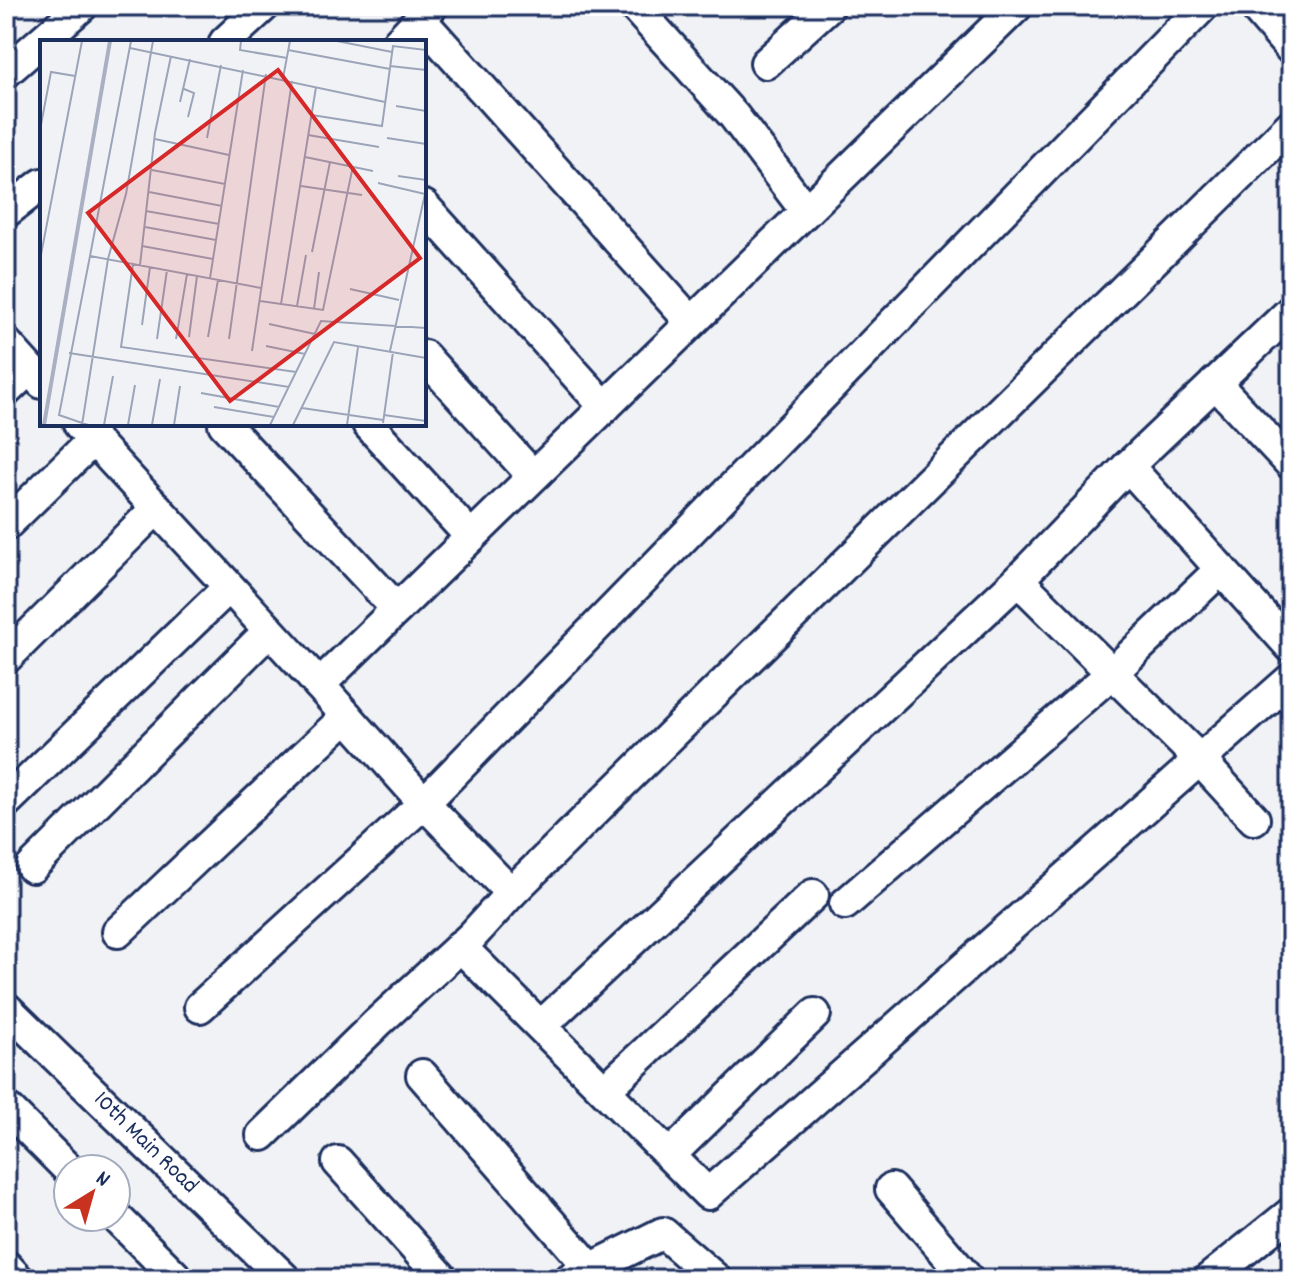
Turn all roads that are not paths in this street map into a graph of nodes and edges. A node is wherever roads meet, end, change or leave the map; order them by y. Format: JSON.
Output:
{"nodes":[{"id":1,"x":82,"y":6,"type":"edge"},
{"id":2,"x":264,"y":6,"type":"edge"},
{"id":3,"x":634,"y":6,"type":"edge"},
{"id":4,"x":829,"y":6,"type":"edge"},
{"id":5,"x":1017,"y":6,"type":"edge"},
{"id":6,"x":1203,"y":6,"type":"edge"},
{"id":7,"x":1254,"y":6,"type":"edge"},
{"id":8,"x":426,"y":12,"type":"edge"},
{"id":9,"x":43,"y":40,"type":"edge"},
{"id":10,"x":227,"y":40,"type":"edge"},
{"id":11,"x":400,"y":40,"type":"edge"},
{"id":12,"x":40,"y":42,"type":"edge"},
{"id":13,"x":1291,"y":49,"type":"edge"},
{"id":14,"x":766,"y":63,"type":"dead end"},
{"id":15,"x":6,"y":72,"type":"edge"},
{"id":16,"x":1291,"y":125,"type":"edge"},
{"id":17,"x":40,"y":186,"type":"edge"},
{"id":18,"x":426,"y":208,"type":"edge"},
{"id":19,"x":806,"y":211,"type":"junction"},
{"id":20,"x":6,"y":212,"type":"edge"},
{"id":21,"x":1291,"y":311,"type":"edge"},
{"id":22,"x":691,"y":322,"type":"junction"},
{"id":23,"x":6,"y":343,"type":"edge"},
{"id":24,"x":426,"y":358,"type":"edge"},
{"id":25,"x":36,"y":376,"type":"edge"},
{"id":26,"x":1215,"y":383,"type":"junction"},
{"id":27,"x":6,"y":391,"type":"edge"},
{"id":28,"x":605,"y":407,"type":"junction"},
{"id":29,"x":226,"y":426,"type":"edge"},
{"id":30,"x":370,"y":426,"type":"edge"},
{"id":31,"x":86,"y":432,"type":"edge"},
{"id":32,"x":1291,"y":464,"type":"edge"},
{"id":33,"x":1128,"y":466,"type":"junction"},
{"id":34,"x":533,"y":476,"type":"junction"},
{"id":35,"x":157,"y":508,"type":"junction"},
{"id":36,"x":6,"y":525,"type":"edge"},
{"id":37,"x":471,"y":537,"type":"junction"},
{"id":38,"x":1221,"y":569,"type":"junction"},
{"id":39,"x":1018,"y":580,"type":"junction"},
{"id":40,"x":229,"y":587,"type":"junction"},
{"id":41,"x":397,"y":609,"type":"junction"},
{"id":42,"x":269,"y":631,"type":"junction"},
{"id":43,"x":1291,"y":647,"type":"edge"},
{"id":44,"x":6,"y":658,"type":"edge"},
{"id":45,"x":1112,"y":673,"type":"junction"},
{"id":46,"x":1291,"y":679,"type":"edge"},
{"id":47,"x":319,"y":685,"type":"junction"},
{"id":48,"x":347,"y":716,"type":"junction"},
{"id":49,"x":1200,"y":760,"type":"junction"},
{"id":50,"x":6,"y":802,"type":"edge"},
{"id":51,"x":424,"y":803,"type":"junction"},
{"id":52,"x":1254,"y":819,"type":"dead end"},
{"id":53,"x":32,"y":867,"type":"dead end"},
{"id":54,"x":511,"y":893,"type":"junction"},
{"id":55,"x":813,"y":895,"type":"dead end"},
{"id":56,"x":845,"y":904,"type":"dead end"},
{"id":57,"x":118,"y":932,"type":"dead end"},
{"id":58,"x":460,"y":946,"type":"junction"},
{"id":59,"x":200,"y":1007,"type":"dead end"},
{"id":60,"x":6,"y":1008,"type":"edge"},
{"id":61,"x":815,"y":1014,"type":"dead end"},
{"id":62,"x":541,"y":1026,"type":"junction"},
{"id":63,"x":422,"y":1075,"type":"dead end"},
{"id":64,"x":605,"y":1090,"type":"junction"},
{"id":65,"x":6,"y":1107,"type":"edge"},
{"id":66,"x":262,"y":1135,"type":"dead end"},
{"id":67,"x":52,"y":1153,"type":"edge"},
{"id":68,"x":670,"y":1155,"type":"junction"},
{"id":69,"x":338,"y":1162,"type":"dead end"},
{"id":70,"x":891,"y":1189,"type":"dead end"},
{"id":71,"x":1291,"y":1213,"type":"edge"},
{"id":72,"x":132,"y":1233,"type":"edge"},
{"id":73,"x":6,"y":1266,"type":"edge"},
{"id":74,"x":580,"y":1274,"type":"edge"},
{"id":75,"x":18,"y":1279,"type":"edge"},
{"id":76,"x":178,"y":1279,"type":"edge"},
{"id":77,"x":285,"y":1279,"type":"edge"},
{"id":78,"x":443,"y":1279,"type":"edge"},
{"id":79,"x":716,"y":1279,"type":"edge"},
{"id":80,"x":968,"y":1279,"type":"edge"},
{"id":81,"x":1209,"y":1279,"type":"edge"}],
"edges":[{"from":1,"to":9,"type":"street"},
{"from":2,"to":10,"type":"street"},
{"from":3,"to":19,"type":"street"},
{"from":4,"to":14,"type":"street"},
{"from":5,"to":19,"type":"street"},
{"from":6,"to":51,"type":"street"},
{"from":7,"to":13,"type":"street"},
{"from":8,"to":11,"type":"street"},
{"from":8,"to":22,"type":"street"},
{"from":12,"to":15,"type":"street"},
{"from":16,"to":54,"type":"street"},
{"from":17,"to":20,"type":"street"},
{"from":18,"to":28,"type":"street"},
{"from":19,"to":22,"type":"street"},
{"from":21,"to":26,"type":"street"},
{"from":22,"to":28,"type":"street"},
{"from":23,"to":25,"type":"street"},
{"from":24,"to":34,"type":"street"},
{"from":25,"to":27,"type":"street"},
{"from":26,"to":32,"type":"street"},
{"from":26,"to":33,"type":"street"},
{"from":28,"to":34,"type":"street"},
{"from":29,"to":41,"type":"street"},
{"from":30,"to":37,"type":"street"},
{"from":31,"to":35,"type":"street"},
{"from":31,"to":36,"type":"street"},
{"from":33,"to":38,"type":"street"},
{"from":33,"to":39,"type":"street"},
{"from":34,"to":37,"type":"street"},
{"from":35,"to":40,"type":"street"},
{"from":35,"to":44,"type":"street"},
{"from":37,"to":41,"type":"street"},
{"from":38,"to":43,"type":"street"},
{"from":38,"to":45,"type":"street"},
{"from":39,"to":45,"type":"street"},
{"from":39,"to":62,"type":"street"},
{"from":40,"to":42,"type":"street"},
{"from":40,"to":50,"type":"street"},
{"from":41,"to":47,"type":"street"},
{"from":42,"to":47,"type":"street"},
{"from":42,"to":53,"type":"street"},
{"from":45,"to":49,"type":"street"},
{"from":45,"to":56,"type":"street"},
{"from":46,"to":49,"type":"street"},
{"from":47,"to":48,"type":"street"},
{"from":48,"to":51,"type":"street"},
{"from":48,"to":57,"type":"street"},
{"from":49,"to":52,"type":"street"},
{"from":49,"to":68,"type":"street"},
{"from":51,"to":54,"type":"street"},
{"from":51,"to":59,"type":"street"},
{"from":54,"to":58,"type":"street"},
{"from":55,"to":64,"type":"street"},
{"from":58,"to":62,"type":"street"},
{"from":58,"to":66,"type":"street"},
{"from":60,"to":77,"type":"street","name":"10th Main Road"},
{"from":61,"to":68,"type":"street"},
{"from":62,"to":64,"type":"street"},
{"from":63,"to":74,"type":"street"},
{"from":64,"to":68,"type":"street"},
{"from":65,"to":67,"type":"street"},
{"from":69,"to":78,"type":"street"},
{"from":70,"to":80,"type":"street"},
{"from":71,"to":81,"type":"street"},
{"from":72,"to":76,"type":"street"},
{"from":73,"to":75,"type":"street"},
{"from":74,"to":79,"type":"street"}]}
